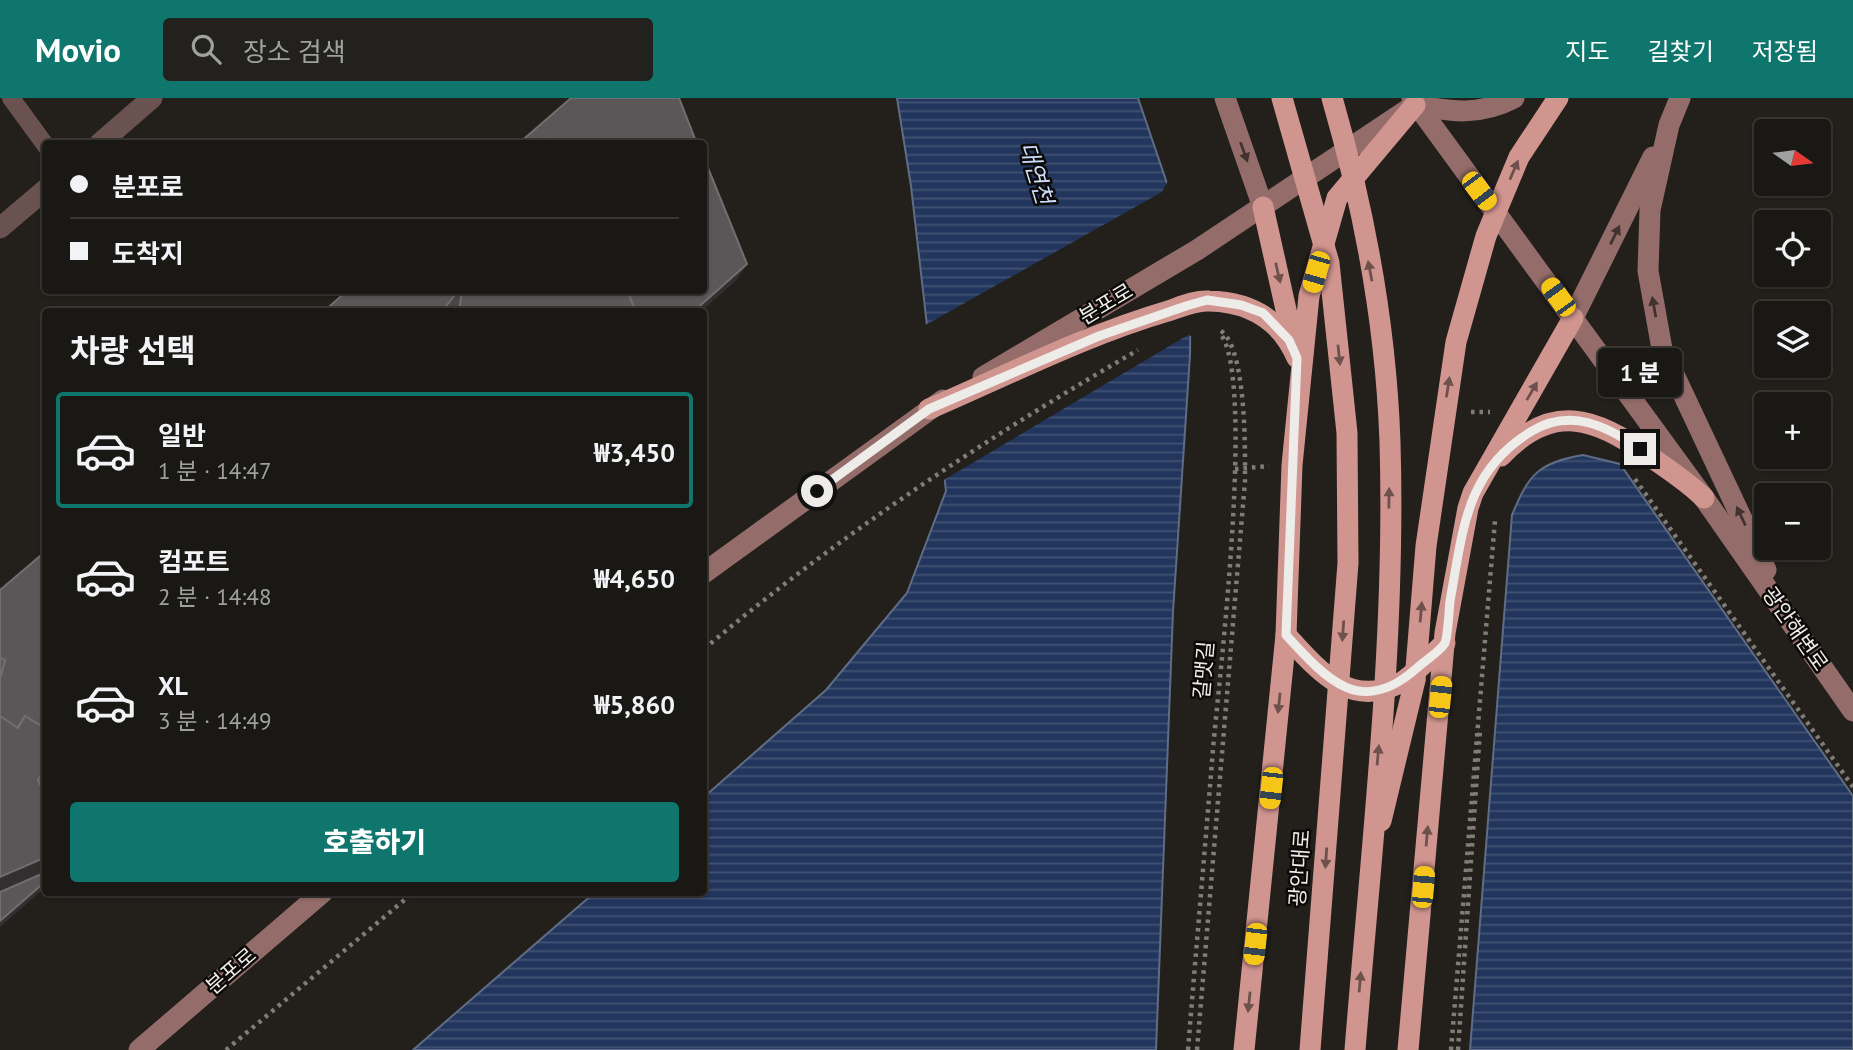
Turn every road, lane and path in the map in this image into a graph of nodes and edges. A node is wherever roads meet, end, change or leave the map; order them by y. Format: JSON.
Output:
{"nodes":[{"id":1,"x":11,"y":98,"type":"edge"},
{"id":2,"x":152,"y":98,"type":"edge"},
{"id":3,"x":1225,"y":98,"type":"edge"},
{"id":4,"x":1282,"y":98,"type":"edge"},
{"id":5,"x":1332,"y":98,"type":"edge"},
{"id":6,"x":1514,"y":98,"type":"edge"},
{"id":7,"x":1558,"y":98,"type":"edge"},
{"id":8,"x":1680,"y":98,"type":"edge"},
{"id":9,"x":1415,"y":100,"type":"edge"},
{"id":10,"x":1669,"y":125,"type":"junction"},
{"id":11,"x":104,"y":140,"type":"edge"},
{"id":12,"x":42,"y":141,"type":"edge"},
{"id":13,"x":42,"y":192,"type":"edge"},
{"id":14,"x":1263,"y":207,"type":"junction"},
{"id":15,"x":0,"y":228,"type":"edge"},
{"id":16,"x":1573,"y":318,"type":"junction"},
{"id":17,"x":1148,"y":345,"type":"dead end"},
{"id":18,"x":1297,"y":358,"type":"junction"},
{"id":19,"x":929,"y":409,"type":"junction"},
{"id":20,"x":1297,"y":423,"type":"junction"},
{"id":21,"x":1627,"y":468,"type":"dead end"},
{"id":22,"x":1483,"y":476,"type":"junction"},
{"id":23,"x":1704,"y":498,"type":"junction"},
{"id":24,"x":707,"y":571,"type":"edge"},
{"id":25,"x":1791,"y":622,"type":"junction"},
{"id":26,"x":1286,"y":635,"type":"junction"},
{"id":27,"x":1445,"y":643,"type":"junction"},
{"id":28,"x":707,"y":646,"type":"edge"},
{"id":29,"x":1853,"y":711,"type":"edge"},
{"id":30,"x":1853,"y":787,"type":"edge"},
{"id":31,"x":1369,"y":871,"type":"junction"},
{"id":32,"x":318,"y":896,"type":"edge"},
{"id":33,"x":409,"y":896,"type":"edge"},
{"id":34,"x":139,"y":1050,"type":"edge"},
{"id":35,"x":226,"y":1050,"type":"edge"},
{"id":36,"x":1188,"y":1050,"type":"edge"},
{"id":37,"x":1197,"y":1050,"type":"edge"},
{"id":38,"x":1244,"y":1050,"type":"edge"},
{"id":39,"x":1310,"y":1050,"type":"edge"},
{"id":40,"x":1355,"y":1050,"type":"edge"},
{"id":41,"x":1408,"y":1050,"type":"edge"},
{"id":42,"x":1451,"y":1050,"type":"edge"},
{"id":43,"x":1458,"y":1050,"type":"edge"}],
"edges":[{"from":1,"to":12,"type":"lane"},
{"from":2,"to":11,"type":"street"},
{"from":3,"to":14,"type":"main road","one_way":true},
{"from":4,"to":39,"type":"highway","name":"광안대로","one_way":true,"bridge":true},
{"from":31,"to":5,"type":"highway","one_way":true,"bridge":true},
{"from":6,"to":9,"type":"main road"},
{"from":31,"to":7,"type":"highway","one_way":true,"bridge":true},
{"from":8,"to":10,"type":"main road"},
{"from":9,"to":14,"type":"main road","name":"분포로"},
{"from":9,"to":16,"type":"main road","name":"광안해변로"},
{"from":9,"to":20,"type":"highway"},
{"from":16,"to":10,"type":"main road","one_way":true},
{"from":25,"to":10,"type":"main road","one_way":true},
{"from":13,"to":15,"type":"street"},
{"from":14,"to":18,"type":"highway","one_way":true},
{"from":14,"to":19,"type":"main road","name":"분포로"},
{"from":22,"to":16,"type":"highway","one_way":true},
{"from":16,"to":23,"type":"main road","name":"광안해변로"},
{"from":17,"to":28,"type":"path"},
{"from":18,"to":19,"type":"highway"},
{"from":18,"to":20,"type":"highway"},
{"from":19,"to":24,"type":"main road","name":"분포로"},
{"from":20,"to":26,"type":"highway"},
{"from":21,"to":30,"type":"path"},
{"from":22,"to":23,"type":"highway"},
{"from":22,"to":27,"type":"highway"},
{"from":23,"to":25,"type":"main road","name":"광안해변로"},
{"from":25,"to":29,"type":"main road","name":"광안해변로"},
{"from":26,"to":27,"type":"highway"},
{"from":26,"to":38,"type":"highway","one_way":true},
{"from":41,"to":27,"type":"highway","one_way":true},
{"from":40,"to":31,"type":"highway","one_way":true,"bridge":true},
{"from":32,"to":34,"type":"main road","name":"분포로"},
{"from":33,"to":35,"type":"path"},
{"from":36,"to":37,"type":"path","name":"갈맷길"},
{"from":42,"to":43,"type":"path"}]}
